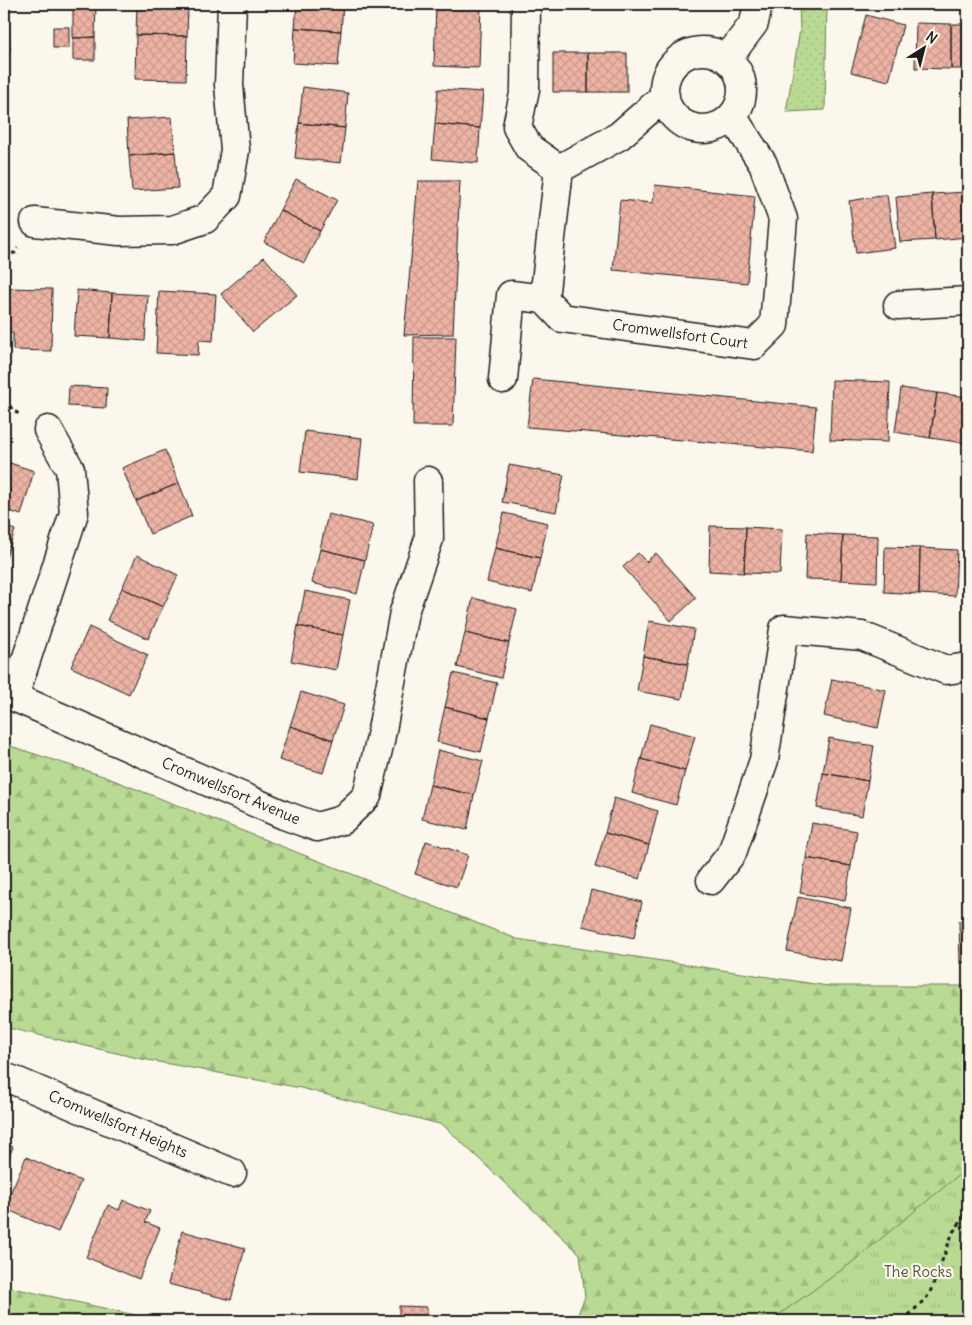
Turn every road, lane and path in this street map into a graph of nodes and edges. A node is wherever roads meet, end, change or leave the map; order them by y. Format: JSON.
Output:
{"nodes":[{"id":1,"x":232,"y":4,"type":"edge"},
{"id":2,"x":526,"y":4,"type":"edge"},
{"id":3,"x":758,"y":4,"type":"edge"},
{"id":4,"x":727,"y":59,"type":"junction"},
{"id":5,"x":665,"y":96,"type":"junction"},
{"id":6,"x":732,"y":116,"type":"junction"},
{"id":7,"x":559,"y":168,"type":"junction"},
{"id":8,"x":35,"y":222,"type":"dead end"},
{"id":9,"x":544,"y":299,"type":"junction"},
{"id":10,"x":968,"y":301,"type":"edge"},
{"id":11,"x":898,"y":305,"type":"dead end"},
{"id":12,"x":503,"y":379,"type":"dead end"},
{"id":13,"x":48,"y":430,"type":"dead end"},
{"id":14,"x":428,"y":481,"type":"dead end"},
{"id":15,"x":968,"y":667,"type":"edge"},
{"id":16,"x":9,"y":695,"type":"edge"},
{"id":17,"x":711,"y":880,"type":"dead end"},
{"id":18,"x":4,"y":1077,"type":"edge"},
{"id":19,"x":232,"y":1173,"type":"dead end"},
{"id":20,"x":968,"y":1212,"type":"edge"},
{"id":21,"x":903,"y":1321,"type":"edge"}],
"edges":[{"from":1,"to":8,"type":"street"},
{"from":2,"to":7,"type":"street"},
{"from":3,"to":4,"type":"street"},
{"from":4,"to":5,"type":"street"},
{"from":4,"to":6,"type":"street"},
{"from":5,"to":6,"type":"street"},
{"from":5,"to":7,"type":"street"},
{"from":6,"to":9,"type":"street","name":"Cromwellsfort Court"},
{"from":7,"to":9,"type":"street"},
{"from":9,"to":12,"type":"street"},
{"from":10,"to":11,"type":"street"},
{"from":13,"to":16,"type":"street","name":"Cromwellsfort Avenue"},
{"from":14,"to":16,"type":"street","name":"Cromwellsfort Avenue"},
{"from":15,"to":17,"type":"street"},
{"from":18,"to":19,"type":"street","name":"Cromwellsfort Heights"},
{"from":20,"to":21,"type":"path"}]}
